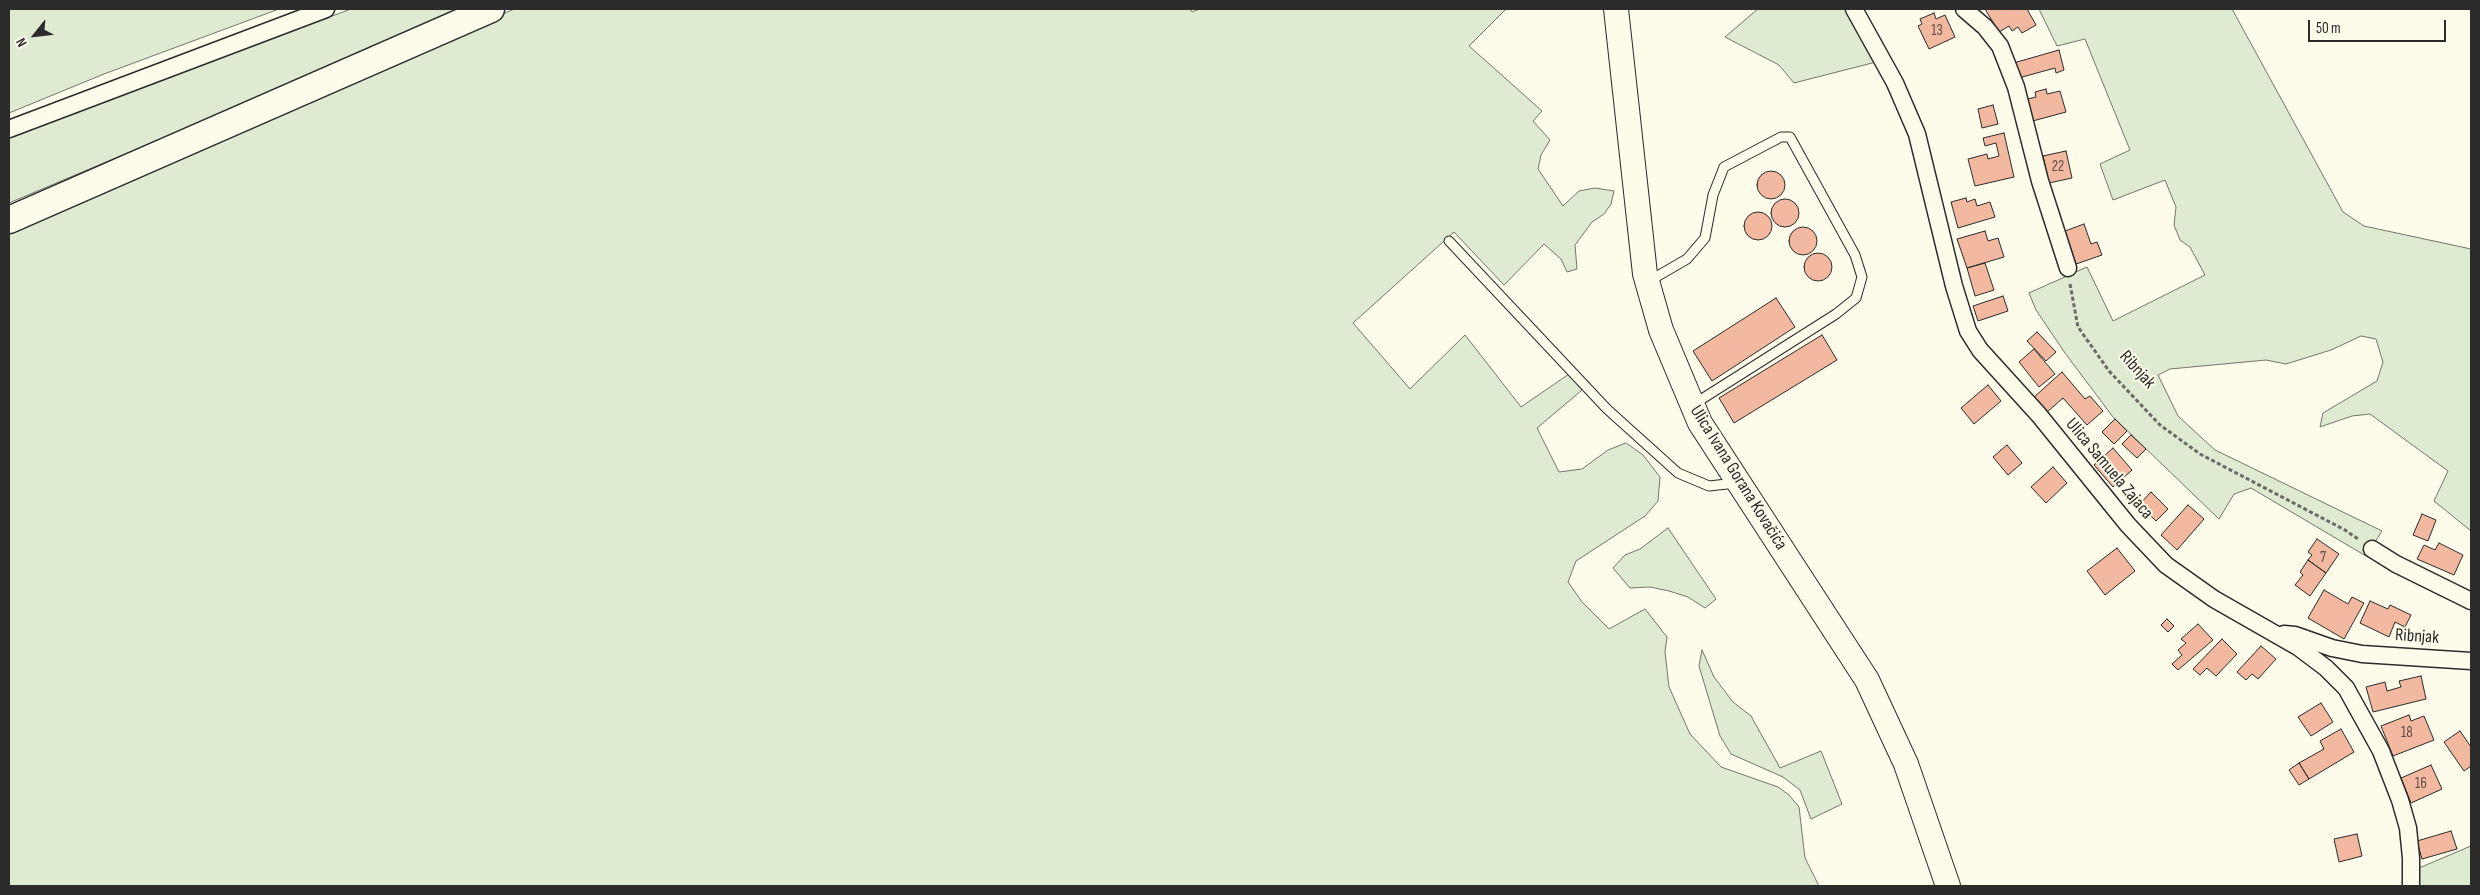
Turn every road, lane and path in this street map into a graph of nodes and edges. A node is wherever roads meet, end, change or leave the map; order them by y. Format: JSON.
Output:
{"nodes":[{"id":1,"x":326,"y":9,"type":"edge"},
{"id":2,"x":491,"y":9,"type":"edge"},
{"id":3,"x":1616,"y":9,"type":"edge"},
{"id":4,"x":1854,"y":9,"type":"edge"},
{"id":5,"x":1964,"y":9,"type":"edge"},
{"id":6,"x":9,"y":128,"type":"edge"},
{"id":7,"x":9,"y":220,"type":"edge"},
{"id":8,"x":1449,"y":241,"type":"dead end"},
{"id":9,"x":2068,"y":268,"type":"joint"},
{"id":10,"x":1648,"y":282,"type":"junction"},
{"id":11,"x":1692,"y":406,"type":"junction"},
{"id":12,"x":1738,"y":482,"type":"junction"},
{"id":13,"x":2372,"y":549,"type":"joint"},
{"id":14,"x":2471,"y":601,"type":"edge"},
{"id":15,"x":2273,"y":633,"type":"junction"},
{"id":16,"x":2471,"y":662,"type":"edge"},
{"id":17,"x":1948,"y":886,"type":"edge"},
{"id":18,"x":2410,"y":886,"type":"edge"}],
"edges":[{"from":1,"to":6,"type":"street"},
{"from":2,"to":7,"type":"main road"},
{"from":3,"to":10,"type":"main road","name":"Ulica Ivana Gorana Kovačića"},
{"from":4,"to":15,"type":"street","name":"Ulica Samuela Zajaca"},
{"from":5,"to":9,"type":"street"},
{"from":8,"to":12,"type":"lane"},
{"from":9,"to":13,"type":"path","name":"Ribnjak"},
{"from":10,"to":11,"type":"main road","name":"Ulica Ivana Gorana Kovačića"},
{"from":10,"to":11,"type":"lane"},
{"from":11,"to":12,"type":"main road","name":"Ulica Ivana Gorana Kovačića"},
{"from":12,"to":17,"type":"main road","name":"Ulica Ivana Gorana Kovačića"},
{"from":13,"to":14,"type":"street"},
{"from":15,"to":16,"type":"street","name":"Ribnjak"},
{"from":15,"to":18,"type":"street","name":"Ulica Samuela Zajaca"}]}
